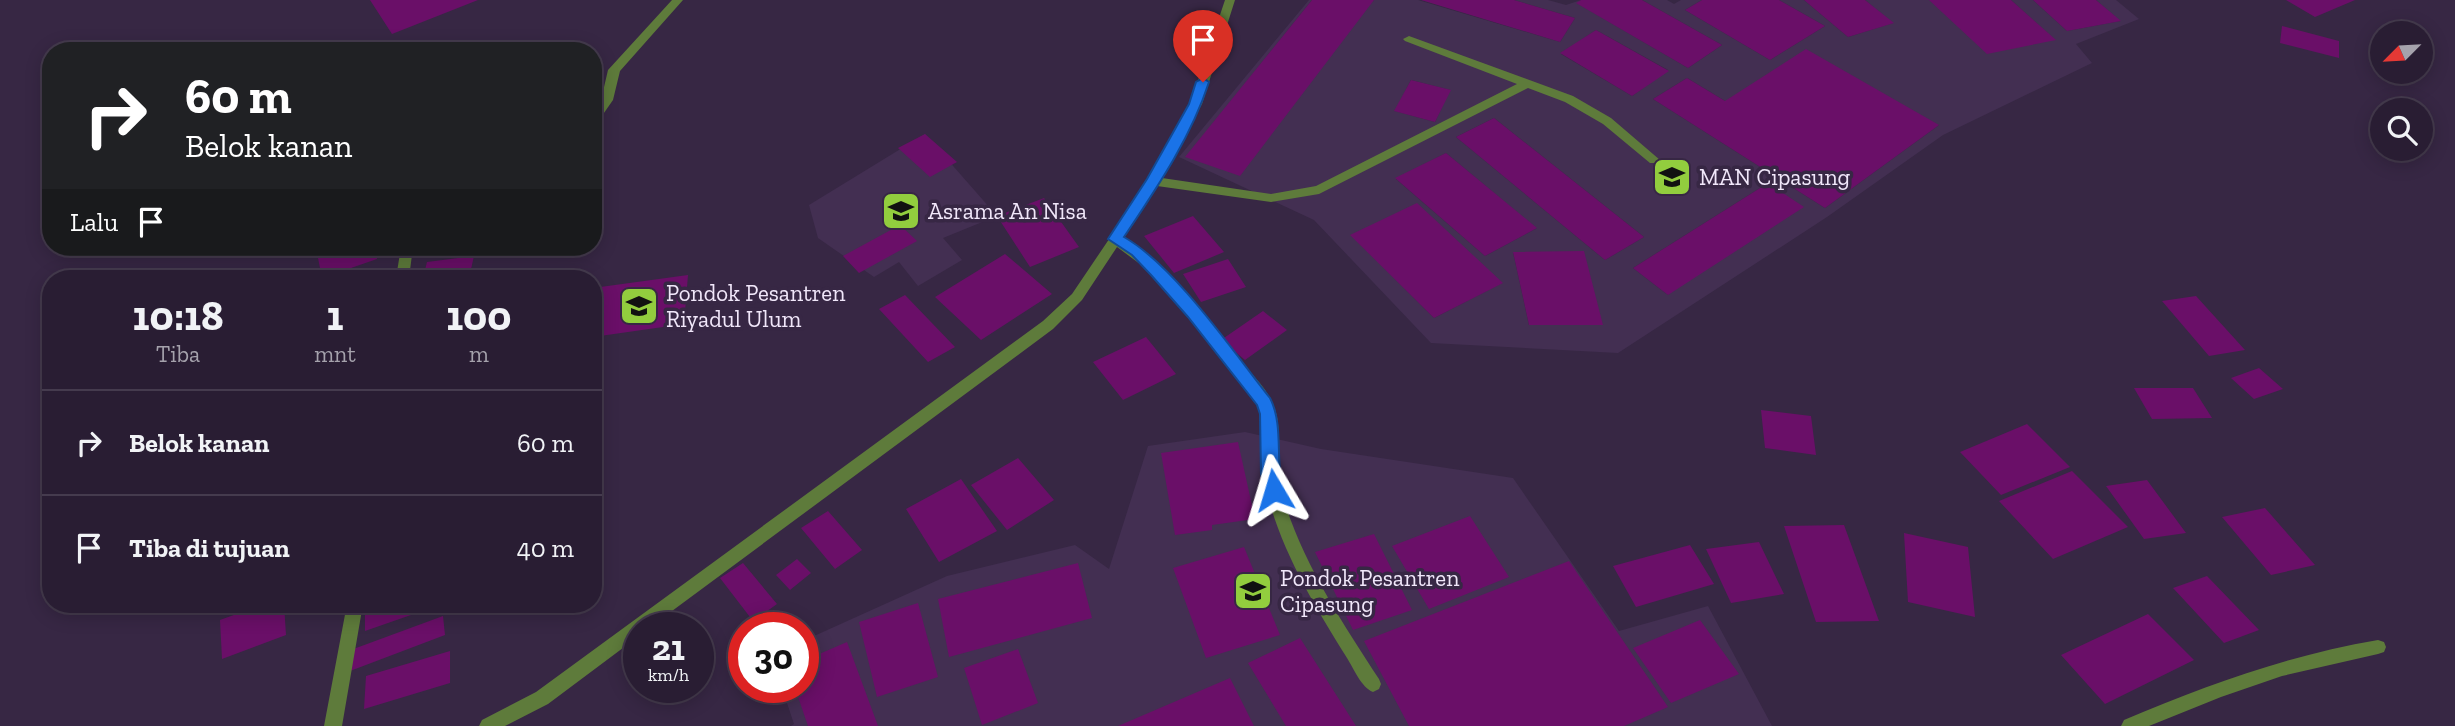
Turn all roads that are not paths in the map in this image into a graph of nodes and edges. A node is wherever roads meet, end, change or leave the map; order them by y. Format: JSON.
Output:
{"nodes":[{"id":1,"x":678,"y":0,"type":"edge"},
{"id":2,"x":1230,"y":0,"type":"edge"},
{"id":3,"x":1409,"y":39,"type":"dead end"},
{"id":4,"x":1527,"y":84,"type":"junction"},
{"id":5,"x":602,"y":107,"type":"edge"},
{"id":6,"x":1654,"y":160,"type":"dead end"},
{"id":7,"x":1154,"y":181,"type":"junction"},
{"id":8,"x":1115,"y":239,"type":"junction"},
{"id":9,"x":353,"y":613,"type":"edge"},
{"id":10,"x":2378,"y":648,"type":"dead end"},
{"id":11,"x":1373,"y":684,"type":"dead end"},
{"id":12,"x":333,"y":726,"type":"edge"},
{"id":13,"x":488,"y":726,"type":"edge"},
{"id":14,"x":2130,"y":726,"type":"edge"}],
"edges":[{"from":1,"to":5,"type":"street"},
{"from":2,"to":7,"type":"street"},
{"from":3,"to":4,"type":"street"},
{"from":4,"to":6,"type":"street"},
{"from":4,"to":7,"type":"street"},
{"from":7,"to":8,"type":"street"},
{"from":8,"to":11,"type":"street"},
{"from":8,"to":13,"type":"street"},
{"from":9,"to":12,"type":"street"},
{"from":10,"to":14,"type":"street"}]}
